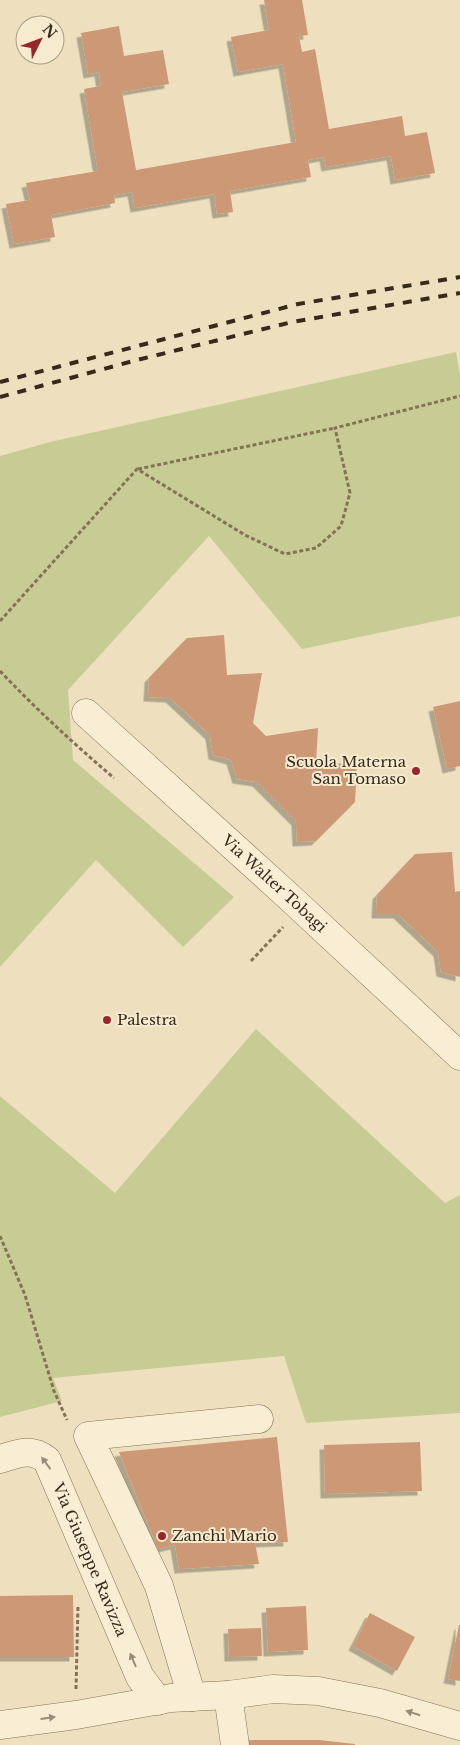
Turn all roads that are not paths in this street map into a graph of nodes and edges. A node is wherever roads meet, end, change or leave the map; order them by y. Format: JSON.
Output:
{"nodes":[{"id":1,"x":86,"y":713,"type":"dead end"},
{"id":2,"x":460,"y":1056,"type":"edge"},
{"id":3,"x":259,"y":1419,"type":"dead end"},
{"id":4,"x":0,"y":1459,"type":"edge"},
{"id":5,"x":228,"y":1695,"type":"junction"},
{"id":6,"x":192,"y":1697,"type":"junction"},
{"id":7,"x":158,"y":1701,"type":"junction"},
{"id":8,"x":0,"y":1725,"type":"edge"},
{"id":9,"x":460,"y":1726,"type":"edge"},
{"id":10,"x":235,"y":1745,"type":"edge"}],
"edges":[{"from":1,"to":2,"type":"street","name":"Via Walter Tobagi"},
{"from":3,"to":6,"type":"street"},
{"from":7,"to":4,"type":"street","name":"Via Giuseppe Ravizza","one_way":true},
{"from":5,"to":6,"type":"street"},
{"from":9,"to":5,"type":"street","one_way":true},
{"from":5,"to":10,"type":"street"},
{"from":6,"to":7,"type":"street"},
{"from":8,"to":7,"type":"street","one_way":true}]}
